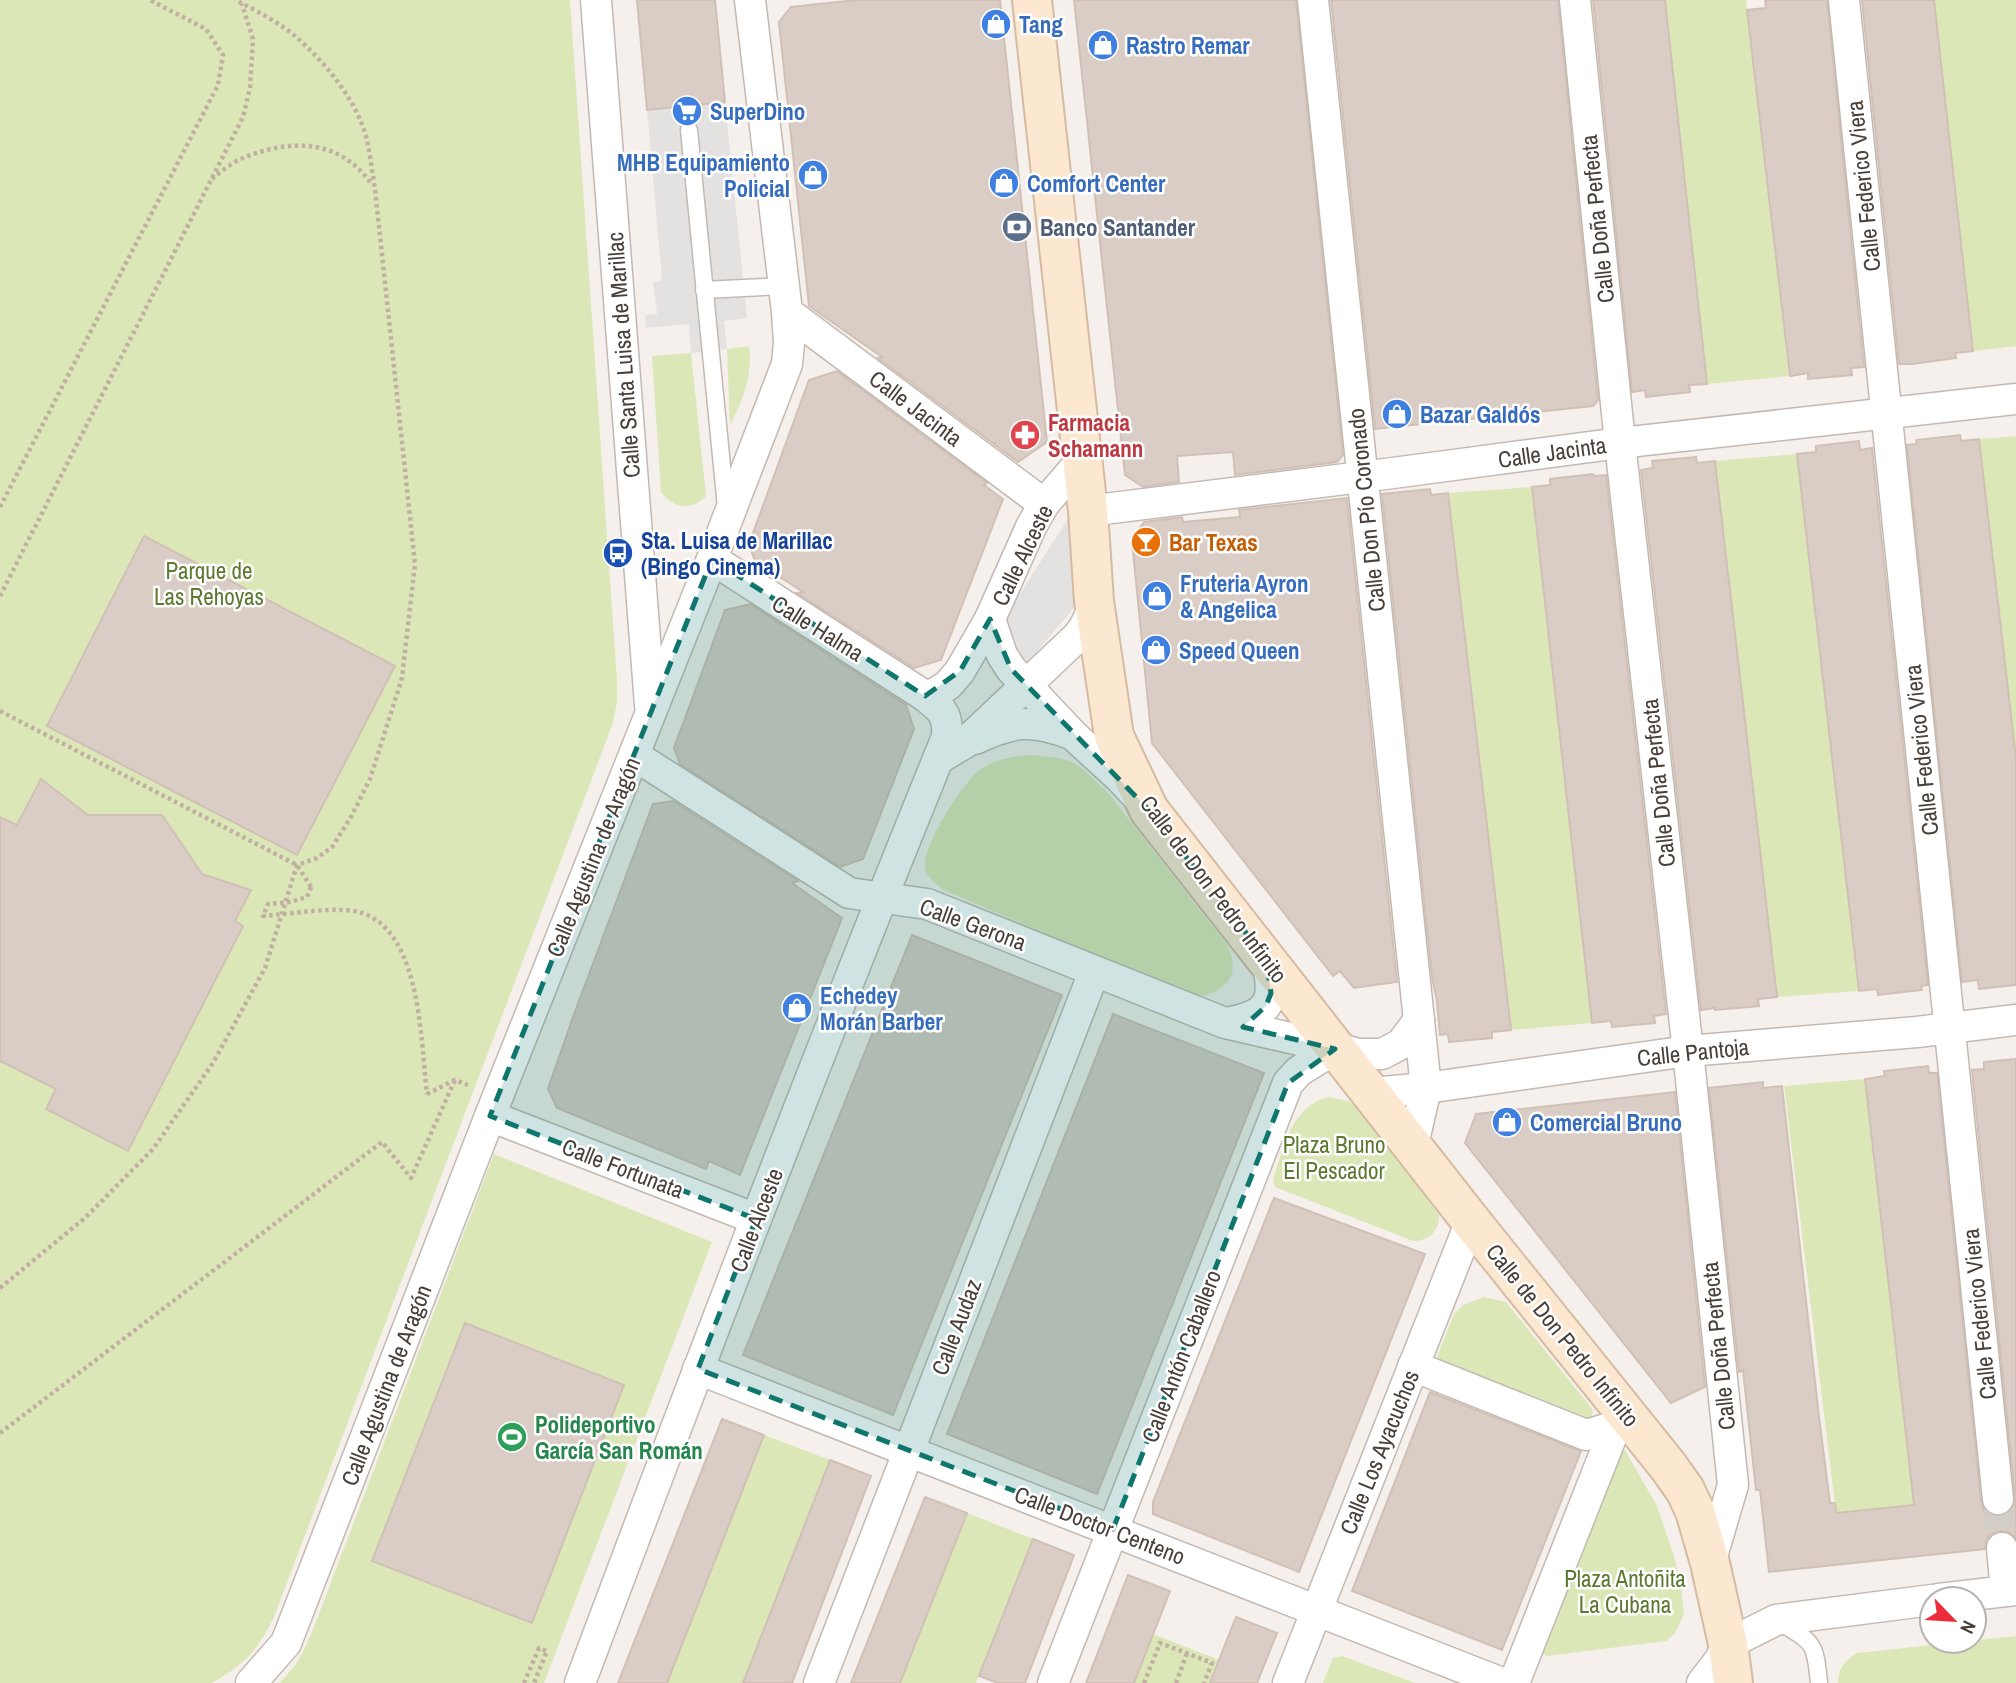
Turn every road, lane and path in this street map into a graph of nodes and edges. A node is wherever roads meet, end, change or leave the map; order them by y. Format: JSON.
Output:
{"nodes":[{"id":1,"x":150,"y":0,"type":"edge"},
{"id":2,"x":235,"y":0,"type":"edge"},
{"id":3,"x":596,"y":0,"type":"edge"},
{"id":4,"x":750,"y":0,"type":"edge"},
{"id":5,"x":1032,"y":0,"type":"edge"},
{"id":6,"x":1313,"y":0,"type":"edge"},
{"id":7,"x":1575,"y":0,"type":"edge"},
{"id":8,"x":1844,"y":0,"type":"edge"},
{"id":9,"x":242,"y":3,"type":"junction"},
{"id":10,"x":689,"y":130,"type":"dead end"},
{"id":11,"x":211,"y":180,"type":"junction"},
{"id":12,"x":375,"y":189,"type":"junction"},
{"id":13,"x":704,"y":290,"type":"junction"},
{"id":14,"x":785,"y":299,"type":"junction"},
{"id":15,"x":2016,"y":399,"type":"edge"},
{"id":16,"x":1887,"y":413,"type":"junction"},
{"id":17,"x":1620,"y":443,"type":"junction"},
{"id":18,"x":1082,"y":460,"type":"junction"},
{"id":19,"x":1363,"y":477,"type":"junction"},
{"id":20,"x":1044,"y":504,"type":"junction"},
{"id":21,"x":0,"y":508,"type":"edge"},
{"id":22,"x":1088,"y":511,"type":"junction"},
{"id":23,"x":727,"y":520,"type":"junction"},
{"id":24,"x":712,"y":559,"type":"junction"},
{"id":25,"x":0,"y":596,"type":"edge"},
{"id":26,"x":1094,"y":601,"type":"junction"},
{"id":27,"x":990,"y":619,"type":"junction"},
{"id":28,"x":1024,"y":686,"type":"junction"},
{"id":29,"x":925,"y":696,"type":"junction"},
{"id":30,"x":0,"y":711,"type":"edge"},
{"id":31,"x":651,"y":711,"type":"junction"},
{"id":32,"x":1072,"y":734,"type":"junction"},
{"id":33,"x":965,"y":743,"type":"junction"},
{"id":34,"x":634,"y":755,"type":"junction"},
{"id":35,"x":938,"y":759,"type":"junction"},
{"id":36,"x":1149,"y":810,"type":"junction"},
{"id":37,"x":297,"y":865,"type":"junction"},
{"id":38,"x":882,"y":897,"type":"junction"},
{"id":39,"x":1266,"y":958,"type":"junction"},
{"id":40,"x":1094,"y":972,"type":"junction"},
{"id":41,"x":1419,"y":1020,"type":"junction"},
{"id":42,"x":2016,"y":1020,"type":"edge"},
{"id":43,"x":1225,"y":1023,"type":"junction"},
{"id":44,"x":1950,"y":1028,"type":"junction"},
{"id":45,"x":1335,"y":1049,"type":"junction"},
{"id":46,"x":1688,"y":1051,"type":"junction"},
{"id":47,"x":455,"y":1080,"type":"dead end"},
{"id":48,"x":1426,"y":1088,"type":"junction"},
{"id":49,"x":1372,"y":1093,"type":"junction"},
{"id":50,"x":427,"y":1094,"type":"dead end"},
{"id":51,"x":490,"y":1116,"type":"junction"},
{"id":52,"x":1413,"y":1145,"type":"junction"},
{"id":53,"x":756,"y":1219,"type":"junction"},
{"id":54,"x":1471,"y":1221,"type":"junction"},
{"id":55,"x":0,"y":1289,"type":"edge"},
{"id":56,"x":1413,"y":1366,"type":"junction"},
{"id":57,"x":698,"y":1369,"type":"junction"},
{"id":58,"x":1619,"y":1418,"type":"junction"},
{"id":59,"x":0,"y":1433,"type":"edge"},
{"id":60,"x":908,"y":1450,"type":"junction"},
{"id":61,"x":1998,"y":1499,"type":"tunnel mouth"},
{"id":62,"x":1113,"y":1529,"type":"junction"},
{"id":63,"x":2002,"y":1548,"type":"tunnel mouth"},
{"id":64,"x":1710,"y":1563,"type":"junction"},
{"id":65,"x":2011,"y":1590,"type":"edge"},
{"id":66,"x":1988,"y":1593,"type":"edge"},
{"id":67,"x":1918,"y":1602,"type":"edge"},
{"id":68,"x":1317,"y":1610,"type":"junction"},
{"id":69,"x":1776,"y":1619,"type":"junction"},
{"id":70,"x":1728,"y":1644,"type":"junction"},
{"id":71,"x":1187,"y":1653,"type":"junction"},
{"id":72,"x":251,"y":1683,"type":"edge"},
{"id":73,"x":524,"y":1683,"type":"edge"},
{"id":74,"x":534,"y":1683,"type":"edge"},
{"id":75,"x":580,"y":1683,"type":"edge"},
{"id":76,"x":818,"y":1683,"type":"edge"},
{"id":77,"x":1053,"y":1683,"type":"edge"},
{"id":78,"x":1144,"y":1683,"type":"edge"},
{"id":79,"x":1176,"y":1683,"type":"edge"},
{"id":80,"x":1204,"y":1683,"type":"edge"},
{"id":81,"x":1289,"y":1683,"type":"edge"},
{"id":82,"x":1502,"y":1683,"type":"edge"},
{"id":83,"x":1514,"y":1683,"type":"edge"},
{"id":84,"x":1702,"y":1683,"type":"edge"},
{"id":85,"x":1733,"y":1683,"type":"edge"},
{"id":86,"x":1748,"y":1683,"type":"edge"},
{"id":87,"x":1819,"y":1683,"type":"edge"}],
"edges":[{"from":1,"to":21,"type":"path"},
{"from":2,"to":9,"type":"path"},
{"from":3,"to":31,"type":"street","name":"Calle Santa Luisa de Marillac"},
{"from":4,"to":14,"type":"street","name":"Calle Agustina de Aragón"},
{"from":5,"to":18,"type":"street","name":"Calle de Don Pedro Infinito"},
{"from":6,"to":19,"type":"street","name":"Calle Don Pío Coronado"},
{"from":7,"to":17,"type":"street","name":"Calle Doña Perfecta"},
{"from":8,"to":16,"type":"street","name":"Calle Federico Viera"},
{"from":9,"to":11,"type":"path"},
{"from":9,"to":12,"type":"path"},
{"from":10,"to":13,"type":"lane"},
{"from":11,"to":12,"type":"path"},
{"from":11,"to":25,"type":"path"},
{"from":12,"to":37,"type":"path"},
{"from":13,"to":14,"type":"lane"},
{"from":13,"to":23,"type":"lane"},
{"from":14,"to":20,"type":"street","name":"Calle Jacinta"},
{"from":14,"to":23,"type":"street","name":"Calle Agustina de Aragón"},
{"from":15,"to":16,"type":"street","name":"Calle Jacinta"},
{"from":16,"to":17,"type":"street","name":"Calle Jacinta"},
{"from":16,"to":44,"type":"street","name":"Calle Federico Viera"},
{"from":17,"to":19,"type":"street","name":"Calle Jacinta"},
{"from":17,"to":46,"type":"street","name":"Calle Doña Perfecta"},
{"from":18,"to":20,"type":"street","name":"Calle Alceste"},
{"from":18,"to":22,"type":"street","name":"Calle de Don Pedro Infinito"},
{"from":19,"to":22,"type":"street","name":"Calle Jacinta"},
{"from":19,"to":41,"type":"street","name":"Calle Don Pío Coronado"},
{"from":20,"to":27,"type":"street","name":"Calle Alceste"},
{"from":22,"to":26,"type":"street","name":"Calle de Don Pedro Infinito"},
{"from":23,"to":24,"type":"street","name":"Calle Agustina de Aragón"},
{"from":24,"to":29,"type":"street","name":"Calle Halma"},
{"from":24,"to":31,"type":"street","name":"Calle Agustina de Aragón"},
{"from":26,"to":28,"type":"street","name":"Calle Alceste"},
{"from":26,"to":36,"type":"street","name":"Calle de Don Pedro Infinito"},
{"from":27,"to":28,"type":"street","name":"Calle Alceste"},
{"from":27,"to":29,"type":"street","name":"Calle Alceste"},
{"from":28,"to":32,"type":"street","name":"Calle Alceste"},
{"from":28,"to":33,"type":"street","name":"Calle Alceste"},
{"from":29,"to":35,"type":"street","name":"Calle Alceste"},
{"from":30,"to":37,"type":"path"},
{"from":31,"to":34,"type":"street","name":"Calle Agustina de Aragón"},
{"from":32,"to":33,"type":"street","name":"Calle Alceste"},
{"from":32,"to":36,"type":"street","name":"Calle Alceste"},
{"from":33,"to":35,"type":"street","name":"Calle Alceste"},
{"from":34,"to":38,"type":"street","name":"Calle Gerona"},
{"from":34,"to":51,"type":"street","name":"Calle Agustina de Aragón"},
{"from":35,"to":38,"type":"street","name":"Calle Alceste"},
{"from":36,"to":39,"type":"street","name":"Calle de Don Pedro Infinito"},
{"from":37,"to":50,"type":"path","bridge":true},
{"from":37,"to":55,"type":"path"},
{"from":38,"to":40,"type":"street","name":"Calle Gerona"},
{"from":38,"to":53,"type":"street","name":"Calle Alceste"},
{"from":39,"to":43,"type":"street"},
{"from":39,"to":45,"type":"street","name":"Calle de Don Pedro Infinito"},
{"from":40,"to":43,"type":"street","name":"Calle Gerona"},
{"from":40,"to":60,"type":"street","name":"Calle Audaz"},
{"from":41,"to":45,"type":"street"},
{"from":41,"to":48,"type":"street","name":"Calle Don Pío Coronado"},
{"from":42,"to":44,"type":"street","name":"Calle Pantoja"},
{"from":43,"to":45,"type":"street","name":"Calle Gerona"},
{"from":44,"to":46,"type":"street","name":"Calle Pantoja"},
{"from":44,"to":61,"type":"street","name":"Calle Federico Viera"},
{"from":45,"to":49,"type":"street","name":"Calle de Don Pedro Infinito"},
{"from":45,"to":62,"type":"street","name":"Calle Antón Caballero"},
{"from":46,"to":48,"type":"street","name":"Calle Pantoja"},
{"from":46,"to":64,"type":"street","name":"Calle Doña Perfecta"},
{"from":47,"to":59,"type":"path"},
{"from":48,"to":49,"type":"street","name":"Calle Pantoja"},
{"from":48,"to":52,"type":"street","name":"Calle Don Pío Coronado"},
{"from":49,"to":52,"type":"street","name":"Calle de Don Pedro Infinito"},
{"from":51,"to":53,"type":"street","name":"Calle Fortunata"},
{"from":51,"to":72,"type":"street","name":"Calle Agustina de Aragón"},
{"from":52,"to":54,"type":"street","name":"Calle de Don Pedro Infinito"},
{"from":53,"to":57,"type":"street","name":"Calle Alceste"},
{"from":54,"to":56,"type":"street","name":"Calle Los Ayacuchos"},
{"from":54,"to":58,"type":"street","name":"Calle de Don Pedro Infinito"},
{"from":56,"to":58,"type":"street"},
{"from":56,"to":68,"type":"street","name":"Calle Los Ayacuchos"},
{"from":57,"to":60,"type":"street","name":"Calle Doctor Centeno"},
{"from":57,"to":75,"type":"street","name":"Calle Alceste"},
{"from":58,"to":64,"type":"street","name":"Calle de Don Pedro Infinito"},
{"from":58,"to":83,"type":"street"},
{"from":60,"to":62,"type":"street","name":"Calle Doctor Centeno"},
{"from":60,"to":76,"type":"street","name":"Calle Audaz"},
{"from":62,"to":68,"type":"street","name":"Calle Doctor Centeno"},
{"from":62,"to":77,"type":"street","name":"Calle Antón Caballero"},
{"from":63,"to":65,"type":"street"},
{"from":64,"to":70,"type":"street","name":"Calle de Don Pedro Infinito"},
{"from":65,"to":66,"type":"street"},
{"from":67,"to":69,"type":"street"},
{"from":68,"to":81,"type":"street","name":"Calle Los Ayacuchos"},
{"from":68,"to":82,"type":"street","name":"Calle Doctor Centeno"},
{"from":69,"to":70,"type":"street"},
{"from":69,"to":87,"type":"lane"},
{"from":70,"to":84,"type":"street"},
{"from":70,"to":85,"type":"street","name":"Calle de Don Pedro Infinito"},
{"from":70,"to":86,"type":"street","name":"Calle de Don Pedro Infinito"},
{"from":71,"to":78,"type":"path"},
{"from":71,"to":79,"type":"path"},
{"from":71,"to":80,"type":"path"},
{"from":73,"to":74,"type":"path"}]}
